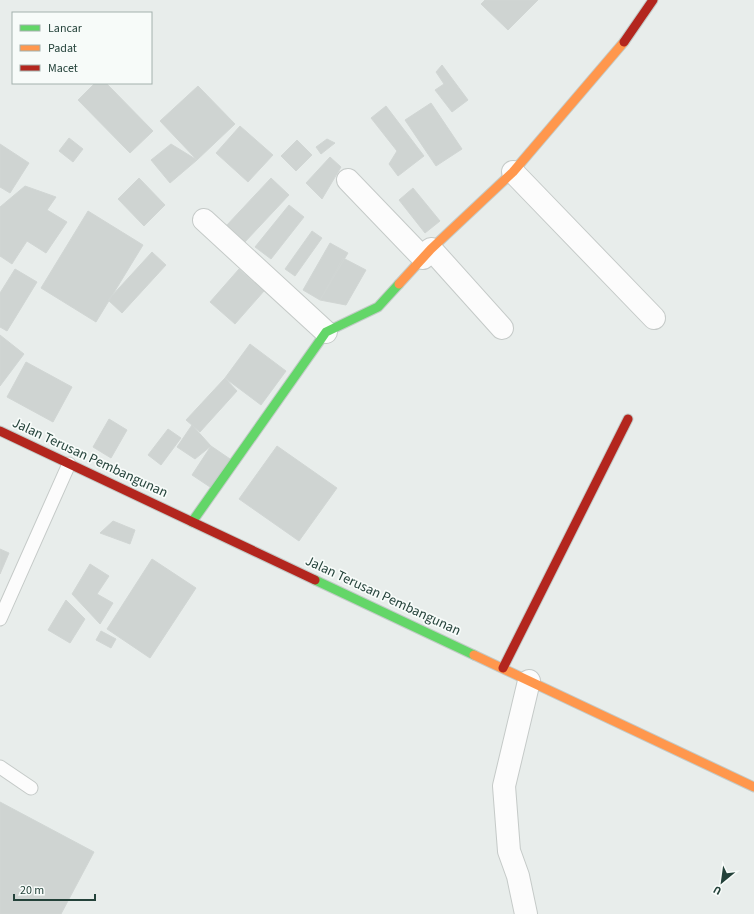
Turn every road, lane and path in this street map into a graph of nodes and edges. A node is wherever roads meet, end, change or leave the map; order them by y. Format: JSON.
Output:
{"nodes":[{"id":1,"x":653,"y":0,"type":"edge"},
{"id":2,"x":513,"y":172,"type":"junction"},
{"id":3,"x":348,"y":180,"type":"dead end"},
{"id":4,"x":204,"y":220,"type":"dead end"},
{"id":5,"x":427,"y":254,"type":"junction"},
{"id":6,"x":654,"y":318,"type":"dead end"},
{"id":7,"x":502,"y":328,"type":"dead end"},
{"id":8,"x":326,"y":332,"type":"junction"},
{"id":9,"x":628,"y":419,"type":"dead end"},
{"id":10,"x":0,"y":431,"type":"edge"},
{"id":11,"x":69,"y":464,"type":"junction"},
{"id":12,"x":192,"y":522,"type":"junction"},
{"id":13,"x":0,"y":619,"type":"edge"},
{"id":14,"x":503,"y":668,"type":"junction"},
{"id":15,"x":529,"y":681,"type":"junction"},
{"id":16,"x":0,"y":767,"type":"edge"},
{"id":17,"x":754,"y":787,"type":"edge"},
{"id":18,"x":31,"y":788,"type":"dead end"},
{"id":19,"x":526,"y":914,"type":"edge"}],
"edges":[{"from":1,"to":2,"type":"street"},
{"from":2,"to":5,"type":"street"},
{"from":2,"to":6,"type":"street"},
{"from":3,"to":5,"type":"street"},
{"from":4,"to":8,"type":"street"},
{"from":5,"to":7,"type":"street"},
{"from":5,"to":8,"type":"street"},
{"from":8,"to":12,"type":"street"},
{"from":9,"to":14,"type":"street"},
{"from":10,"to":11,"type":"street","name":"Jalan Terusan Pembangunan"},
{"from":11,"to":12,"type":"street","name":"Jalan Terusan Pembangunan"},
{"from":11,"to":13,"type":"lane"},
{"from":12,"to":14,"type":"street","name":"Jalan Terusan Pembangunan"},
{"from":14,"to":15,"type":"street","name":"Jalan Terusan Pembangunan"},
{"from":15,"to":17,"type":"street","name":"Jalan Terusan Pembangunan"},
{"from":15,"to":19,"type":"street"},
{"from":16,"to":18,"type":"lane"}]}
